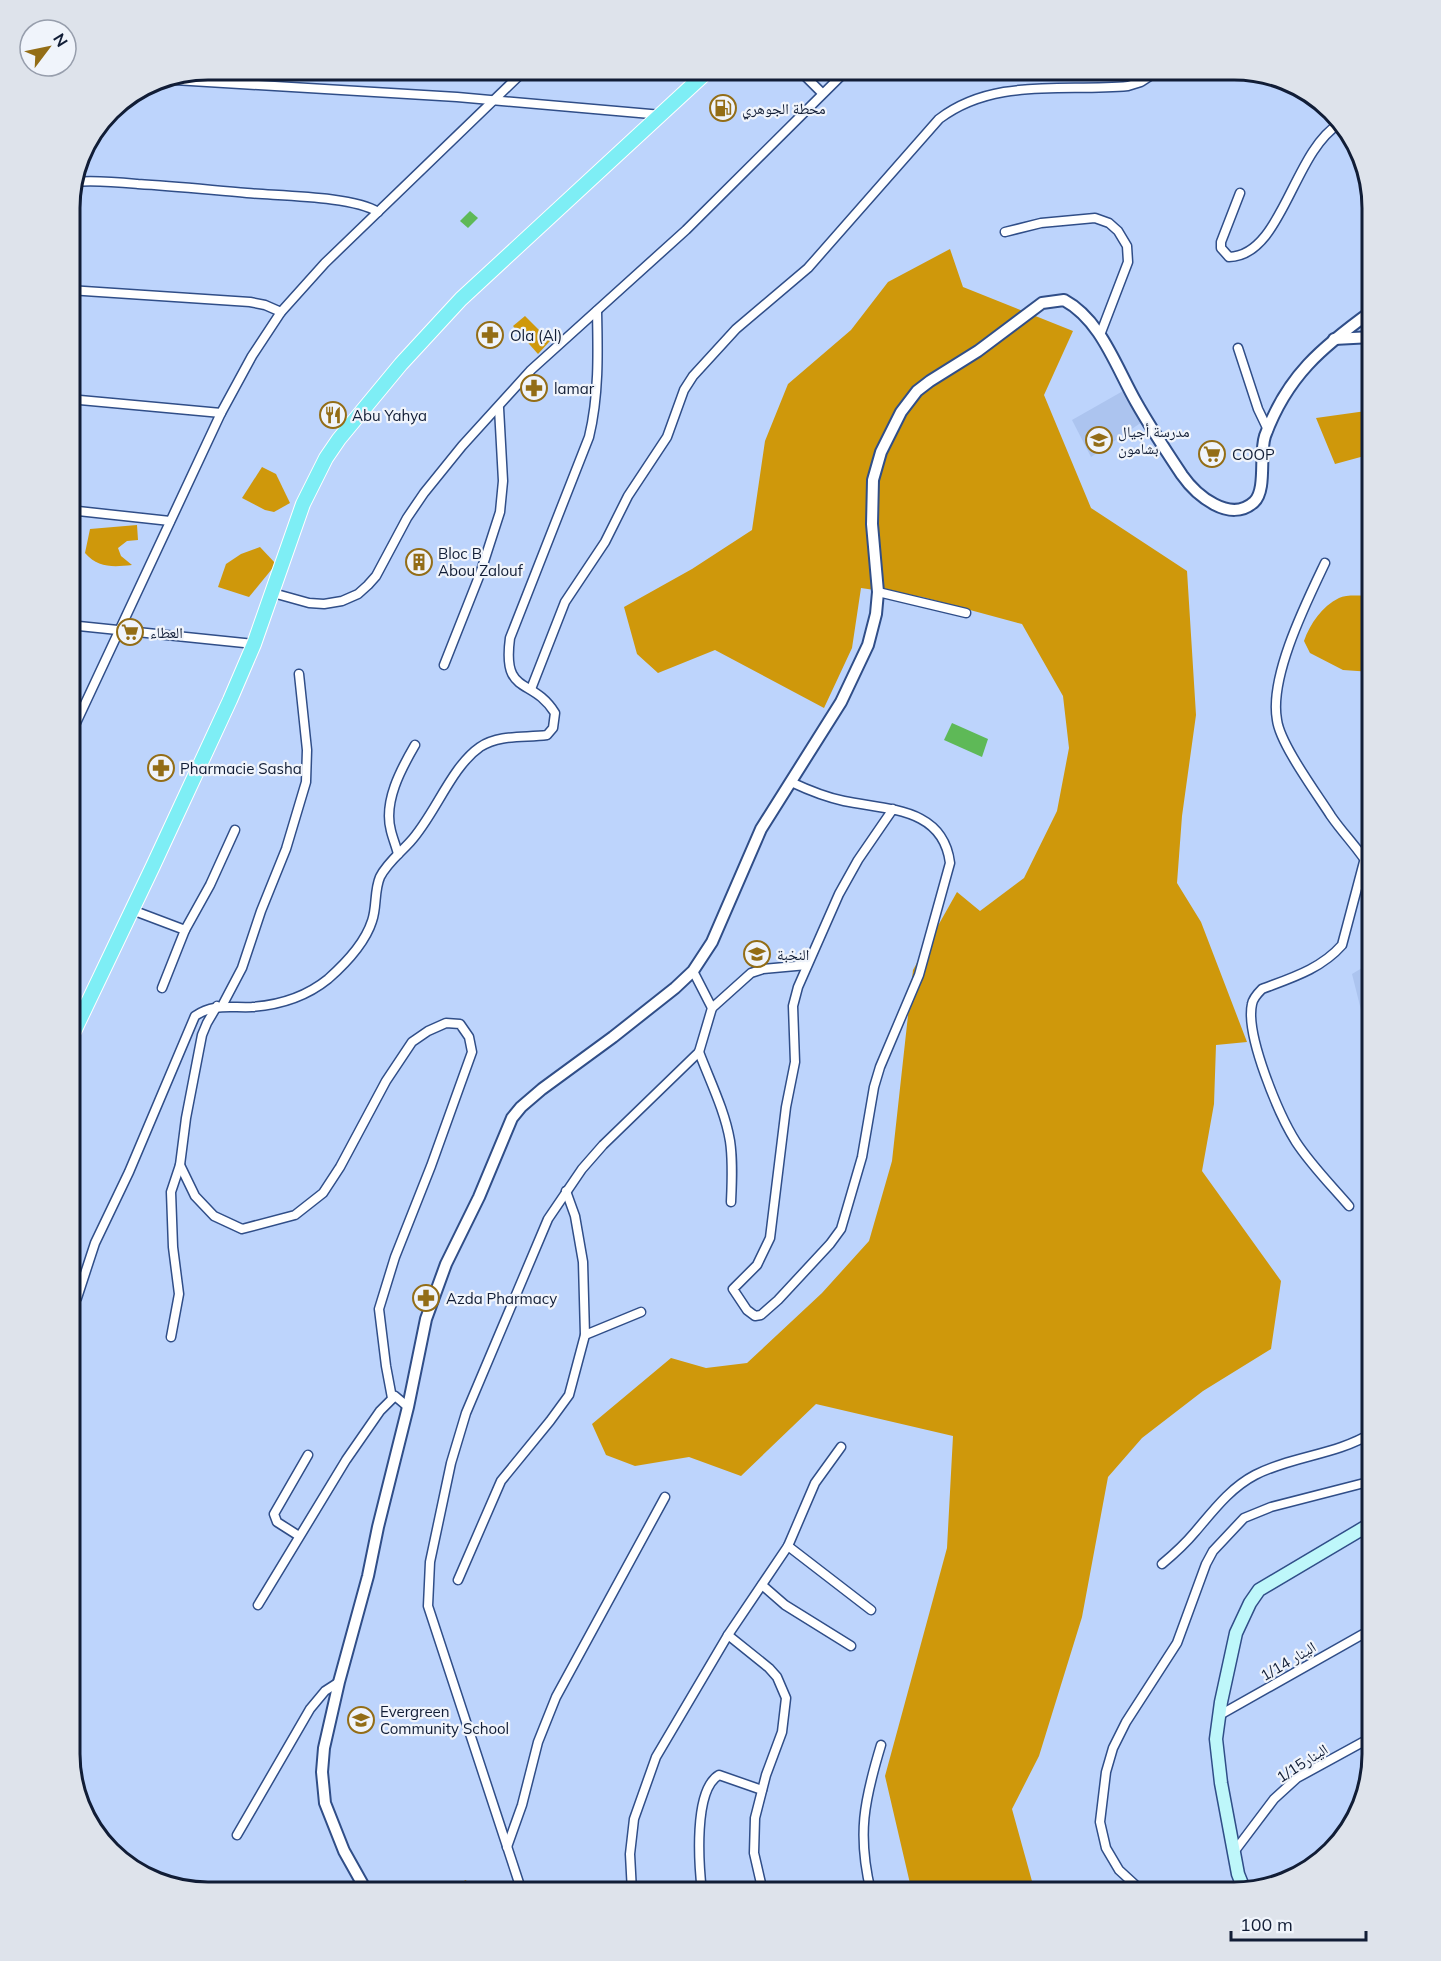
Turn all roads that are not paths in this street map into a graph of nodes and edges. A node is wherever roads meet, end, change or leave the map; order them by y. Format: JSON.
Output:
{"nodes":[{"id":1,"x":514,"y":80,"type":"edge"},
{"id":2,"x":699,"y":80,"type":"edge"},
{"id":3,"x":809,"y":80,"type":"edge"},
{"id":4,"x":836,"y":80,"type":"edge"},
{"id":5,"x":1144,"y":80,"type":"edge"},
{"id":6,"x":191,"y":81,"type":"edge"},
{"id":7,"x":822,"y":93,"type":"junction"},
{"id":8,"x":493,"y":100,"type":"junction"},
{"id":9,"x":662,"y":115,"type":"junction"},
{"id":10,"x":1334,"y":128,"type":"edge"},
{"id":11,"x":83,"y":182,"type":"edge"},
{"id":12,"x":1240,"y":194,"type":"dead end"},
{"id":13,"x":378,"y":212,"type":"junction"},
{"id":14,"x":1005,"y":232,"type":"dead end"},
{"id":15,"x":80,"y":291,"type":"edge"},
{"id":16,"x":597,"y":310,"type":"junction"},
{"id":17,"x":281,"y":312,"type":"junction"},
{"id":18,"x":1362,"y":318,"type":"edge"},
{"id":19,"x":1100,"y":335,"type":"junction"},
{"id":20,"x":1362,"y":338,"type":"edge"},
{"id":21,"x":1334,"y":339,"type":"junction"},
{"id":22,"x":1238,"y":348,"type":"dead end"},
{"id":23,"x":80,"y":400,"type":"edge"},
{"id":24,"x":499,"y":408,"type":"junction"},
{"id":25,"x":221,"y":412,"type":"junction"},
{"id":26,"x":1268,"y":430,"type":"junction"},
{"id":27,"x":80,"y":511,"type":"edge"},
{"id":28,"x":170,"y":521,"type":"junction"},
{"id":29,"x":1324,"y":563,"type":"dead end"},
{"id":30,"x":273,"y":592,"type":"junction"},
{"id":31,"x":878,"y":592,"type":"junction"},
{"id":32,"x":966,"y":613,"type":"dead end"},
{"id":33,"x":80,"y":626,"type":"edge"},
{"id":34,"x":119,"y":630,"type":"junction"},
{"id":35,"x":254,"y":644,"type":"junction"},
{"id":36,"x":444,"y":665,"type":"dead end"},
{"id":37,"x":299,"y":674,"type":"dead end"},
{"id":38,"x":531,"y":689,"type":"junction"},
{"id":39,"x":80,"y":714,"type":"edge"},
{"id":40,"x":415,"y":745,"type":"dead end"},
{"id":41,"x":791,"y":782,"type":"junction"},
{"id":42,"x":893,"y":809,"type":"junction"},
{"id":43,"x":235,"y":830,"type":"dead end"},
{"id":44,"x":398,"y":854,"type":"junction"},
{"id":45,"x":1362,"y":854,"type":"edge"},
{"id":46,"x":1362,"y":869,"type":"edge"},
{"id":47,"x":132,"y":910,"type":"junction"},
{"id":48,"x":185,"y":930,"type":"junction"},
{"id":49,"x":807,"y":964,"type":"junction"},
{"id":50,"x":693,"y":971,"type":"junction"},
{"id":51,"x":162,"y":988,"type":"dead end"},
{"id":52,"x":220,"y":1006,"type":"junction"},
{"id":53,"x":712,"y":1008,"type":"junction"},
{"id":54,"x":80,"y":1016,"type":"edge"},
{"id":55,"x":699,"y":1052,"type":"junction"},
{"id":56,"x":180,"y":1165,"type":"junction"},
{"id":57,"x":566,"y":1191,"type":"junction"},
{"id":58,"x":731,"y":1202,"type":"dead end"},
{"id":59,"x":1349,"y":1206,"type":"dead end"},
{"id":60,"x":80,"y":1289,"type":"edge"},
{"id":61,"x":641,"y":1312,"type":"dead end"},
{"id":62,"x":585,"y":1335,"type":"junction"},
{"id":63,"x":171,"y":1337,"type":"dead end"},
{"id":64,"x":392,"y":1398,"type":"junction"},
{"id":65,"x":408,"y":1407,"type":"junction"},
{"id":66,"x":1362,"y":1439,"type":"edge"},
{"id":67,"x":841,"y":1447,"type":"dead end"},
{"id":68,"x":308,"y":1455,"type":"dead end"},
{"id":69,"x":1362,"y":1484,"type":"edge"},
{"id":70,"x":665,"y":1497,"type":"dead end"},
{"id":71,"x":1362,"y":1528,"type":"edge"},
{"id":72,"x":299,"y":1536,"type":"junction"},
{"id":73,"x":788,"y":1546,"type":"junction"},
{"id":74,"x":1162,"y":1564,"type":"dead end"},
{"id":75,"x":458,"y":1580,"type":"dead end"},
{"id":76,"x":762,"y":1585,"type":"junction"},
{"id":77,"x":258,"y":1605,"type":"dead end"},
{"id":78,"x":871,"y":1610,"type":"dead end"},
{"id":79,"x":728,"y":1635,"type":"junction"},
{"id":80,"x":1362,"y":1635,"type":"edge"},
{"id":81,"x":851,"y":1646,"type":"dead end"},
{"id":82,"x":339,"y":1682,"type":"junction"},
{"id":83,"x":1218,"y":1716,"type":"junction"},
{"id":84,"x":1362,"y":1742,"type":"edge"},
{"id":85,"x":881,"y":1745,"type":"dead end"},
{"id":86,"x":762,"y":1791,"type":"junction"},
{"id":87,"x":237,"y":1835,"type":"dead end"},
{"id":88,"x":507,"y":1847,"type":"junction"},
{"id":89,"x":1234,"y":1852,"type":"junction"},
{"id":90,"x":361,"y":1881,"type":"edge"},
{"id":91,"x":518,"y":1881,"type":"edge"},
{"id":92,"x":631,"y":1881,"type":"edge"},
{"id":93,"x":701,"y":1881,"type":"edge"},
{"id":94,"x":1241,"y":1881,"type":"edge"},
{"id":95,"x":761,"y":1882,"type":"edge"},
{"id":96,"x":869,"y":1882,"type":"edge"},
{"id":97,"x":1132,"y":1882,"type":"edge"}],
"edges":[{"from":1,"to":8,"type":"street"},
{"from":2,"to":9,"type":"main road"},
{"from":3,"to":7,"type":"street"},
{"from":4,"to":7,"type":"street"},
{"from":5,"to":38,"type":"street"},
{"from":6,"to":8,"type":"street"},
{"from":7,"to":16,"type":"street"},
{"from":8,"to":9,"type":"street"},
{"from":8,"to":13,"type":"street"},
{"from":9,"to":30,"type":"main road"},
{"from":10,"to":12,"type":"street"},
{"from":11,"to":13,"type":"street"},
{"from":13,"to":17,"type":"street"},
{"from":14,"to":19,"type":"street"},
{"from":15,"to":17,"type":"street"},
{"from":16,"to":24,"type":"street"},
{"from":16,"to":38,"type":"street"},
{"from":17,"to":25,"type":"street"},
{"from":18,"to":21,"type":"street"},
{"from":19,"to":26,"type":"street"},
{"from":19,"to":31,"type":"street"},
{"from":20,"to":21,"type":"street"},
{"from":21,"to":26,"type":"street"},
{"from":22,"to":26,"type":"street"},
{"from":23,"to":25,"type":"street"},
{"from":24,"to":30,"type":"street"},
{"from":24,"to":36,"type":"street"},
{"from":25,"to":28,"type":"street"},
{"from":27,"to":28,"type":"street"},
{"from":28,"to":34,"type":"street"},
{"from":29,"to":45,"type":"street"},
{"from":30,"to":35,"type":"main road"},
{"from":31,"to":32,"type":"street"},
{"from":31,"to":41,"type":"street"},
{"from":33,"to":34,"type":"street"},
{"from":34,"to":35,"type":"street"},
{"from":34,"to":39,"type":"street"},
{"from":35,"to":47,"type":"main road"},
{"from":37,"to":52,"type":"street"},
{"from":38,"to":44,"type":"street"},
{"from":40,"to":44,"type":"street"},
{"from":41,"to":42,"type":"street"},
{"from":41,"to":50,"type":"street"},
{"from":42,"to":49,"type":"street"},
{"from":42,"to":49,"type":"street"},
{"from":43,"to":48,"type":"street"},
{"from":44,"to":52,"type":"street"},
{"from":46,"to":59,"type":"street"},
{"from":47,"to":48,"type":"street"},
{"from":47,"to":54,"type":"main road"},
{"from":48,"to":51,"type":"street"},
{"from":49,"to":53,"type":"street"},
{"from":50,"to":53,"type":"street"},
{"from":50,"to":65,"type":"street"},
{"from":52,"to":56,"type":"street"},
{"from":52,"to":60,"type":"street"},
{"from":53,"to":55,"type":"street"},
{"from":55,"to":57,"type":"street"},
{"from":55,"to":58,"type":"street"},
{"from":56,"to":63,"type":"street"},
{"from":56,"to":64,"type":"street"},
{"from":57,"to":62,"type":"street"},
{"from":57,"to":88,"type":"street"},
{"from":61,"to":62,"type":"street"},
{"from":62,"to":75,"type":"street"},
{"from":64,"to":65,"type":"street"},
{"from":64,"to":72,"type":"street"},
{"from":65,"to":82,"type":"street"},
{"from":66,"to":74,"type":"street"},
{"from":67,"to":73,"type":"street"},
{"from":68,"to":72,"type":"street"},
{"from":69,"to":97,"type":"street"},
{"from":70,"to":88,"type":"street"},
{"from":71,"to":83,"type":"main road"},
{"from":72,"to":77,"type":"street"},
{"from":73,"to":76,"type":"street"},
{"from":73,"to":78,"type":"street"},
{"from":76,"to":79,"type":"street"},
{"from":76,"to":81,"type":"street"},
{"from":79,"to":86,"type":"street"},
{"from":79,"to":92,"type":"street"},
{"from":80,"to":83,"type":"street","name":"الينار 1/14"},
{"from":82,"to":87,"type":"street"},
{"from":82,"to":90,"type":"street"},
{"from":83,"to":89,"type":"main road"},
{"from":84,"to":89,"type":"street","name":"الينار1/15"},
{"from":85,"to":96,"type":"street"},
{"from":86,"to":93,"type":"street"},
{"from":86,"to":95,"type":"street"},
{"from":88,"to":91,"type":"street"},
{"from":89,"to":94,"type":"main road"}]}
